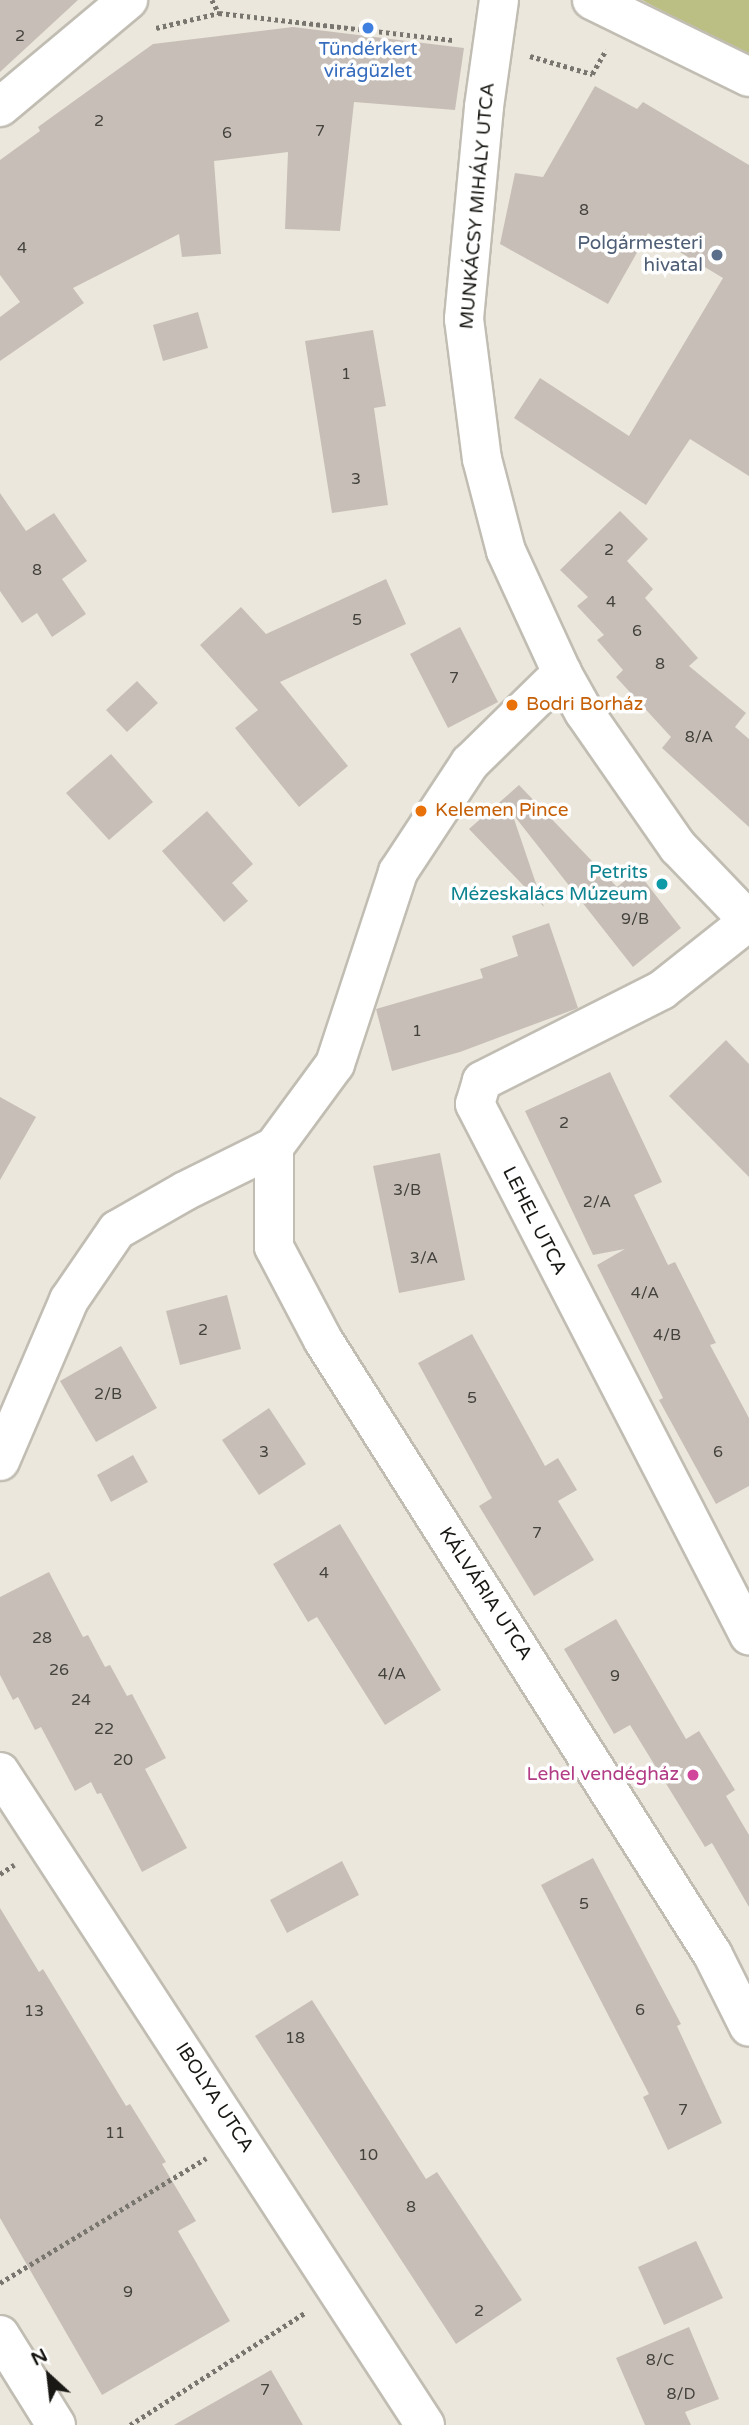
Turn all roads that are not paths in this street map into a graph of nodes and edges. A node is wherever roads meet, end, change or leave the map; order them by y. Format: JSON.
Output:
{"nodes":[{"id":1,"x":128,"y":0,"type":"edge"},
{"id":2,"x":499,"y":0,"type":"edge"},
{"id":3,"x":609,"y":8,"type":"edge"},
{"id":4,"x":749,"y":77,"type":"edge"},
{"id":5,"x":0,"y":107,"type":"edge"},
{"id":6,"x":562,"y":673,"type":"junction"},
{"id":7,"x":749,"y":921,"type":"edge"},
{"id":8,"x":274,"y":1147,"type":"junction"},
{"id":9,"x":0,"y":1461,"type":"edge"},
{"id":10,"x":749,"y":1636,"type":"edge"},
{"id":11,"x":0,"y":1772,"type":"edge"},
{"id":12,"x":749,"y":2027,"type":"edge"},
{"id":13,"x":0,"y":2335,"type":"edge"},
{"id":14,"x":57,"y":2425,"type":"edge"},
{"id":15,"x":425,"y":2425,"type":"edge"}],
"edges":[{"from":1,"to":5,"type":"street"},
{"from":2,"to":6,"type":"street","name":"MUNKÁCSY MIHÁLY UTCA"},
{"from":3,"to":4,"type":"street"},
{"from":6,"to":7,"type":"street","name":"MUNKÁCSY MIHÁLY UTCA"},
{"from":6,"to":8,"type":"street"},
{"from":7,"to":10,"type":"street","name":"LEHEL UTCA"},
{"from":8,"to":9,"type":"street"},
{"from":8,"to":12,"type":"street","name":"KÁLVÁRIA UTCA"},
{"from":11,"to":15,"type":"street","name":"IBOLYA UTCA"},
{"from":13,"to":14,"type":"street"}]}
